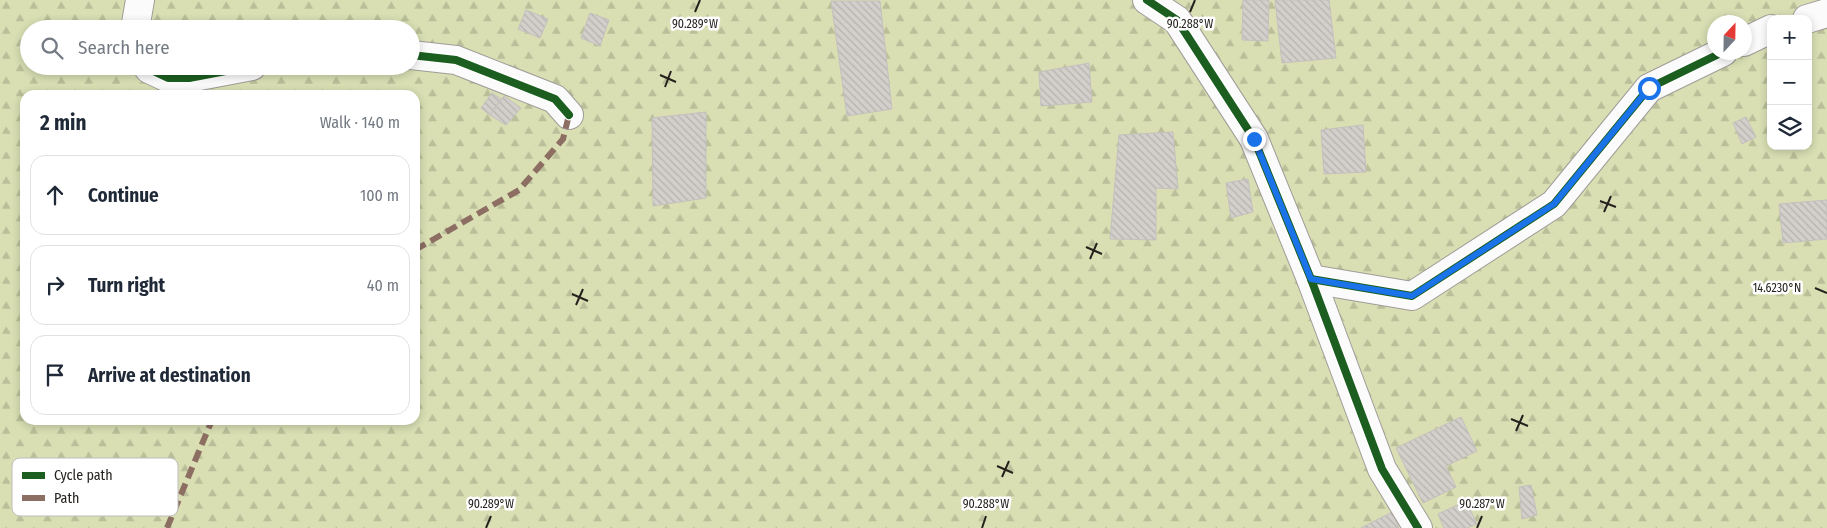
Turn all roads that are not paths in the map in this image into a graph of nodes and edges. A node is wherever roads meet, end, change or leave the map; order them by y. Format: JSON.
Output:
{"nodes":[{"id":1,"x":140,"y":0,"type":"edge"},
{"id":2,"x":1147,"y":0,"type":"edge"},
{"id":3,"x":1827,"y":13,"type":"edge"},
{"id":4,"x":1812,"y":18,"type":"edge"},
{"id":5,"x":137,"y":20,"type":"edge"},
{"id":6,"x":1767,"y":31,"type":"edge"},
{"id":7,"x":1752,"y":38,"type":"edge"},
{"id":8,"x":420,"y":56,"type":"edge"},
{"id":9,"x":1707,"y":60,"type":"edge"},
{"id":10,"x":162,"y":75,"type":"edge"},
{"id":11,"x":205,"y":75,"type":"edge"},
{"id":12,"x":569,"y":115,"type":"dead end"},
{"id":13,"x":1311,"y":279,"type":"junction"},
{"id":14,"x":1418,"y":528,"type":"edge"}],
"edges":[{"from":1,"to":5,"type":"street"},
{"from":2,"to":13,"type":"street"},
{"from":3,"to":4,"type":"street"},
{"from":6,"to":7,"type":"street"},
{"from":8,"to":12,"type":"street"},
{"from":9,"to":13,"type":"street"},
{"from":10,"to":11,"type":"street"},
{"from":13,"to":14,"type":"street"}]}
